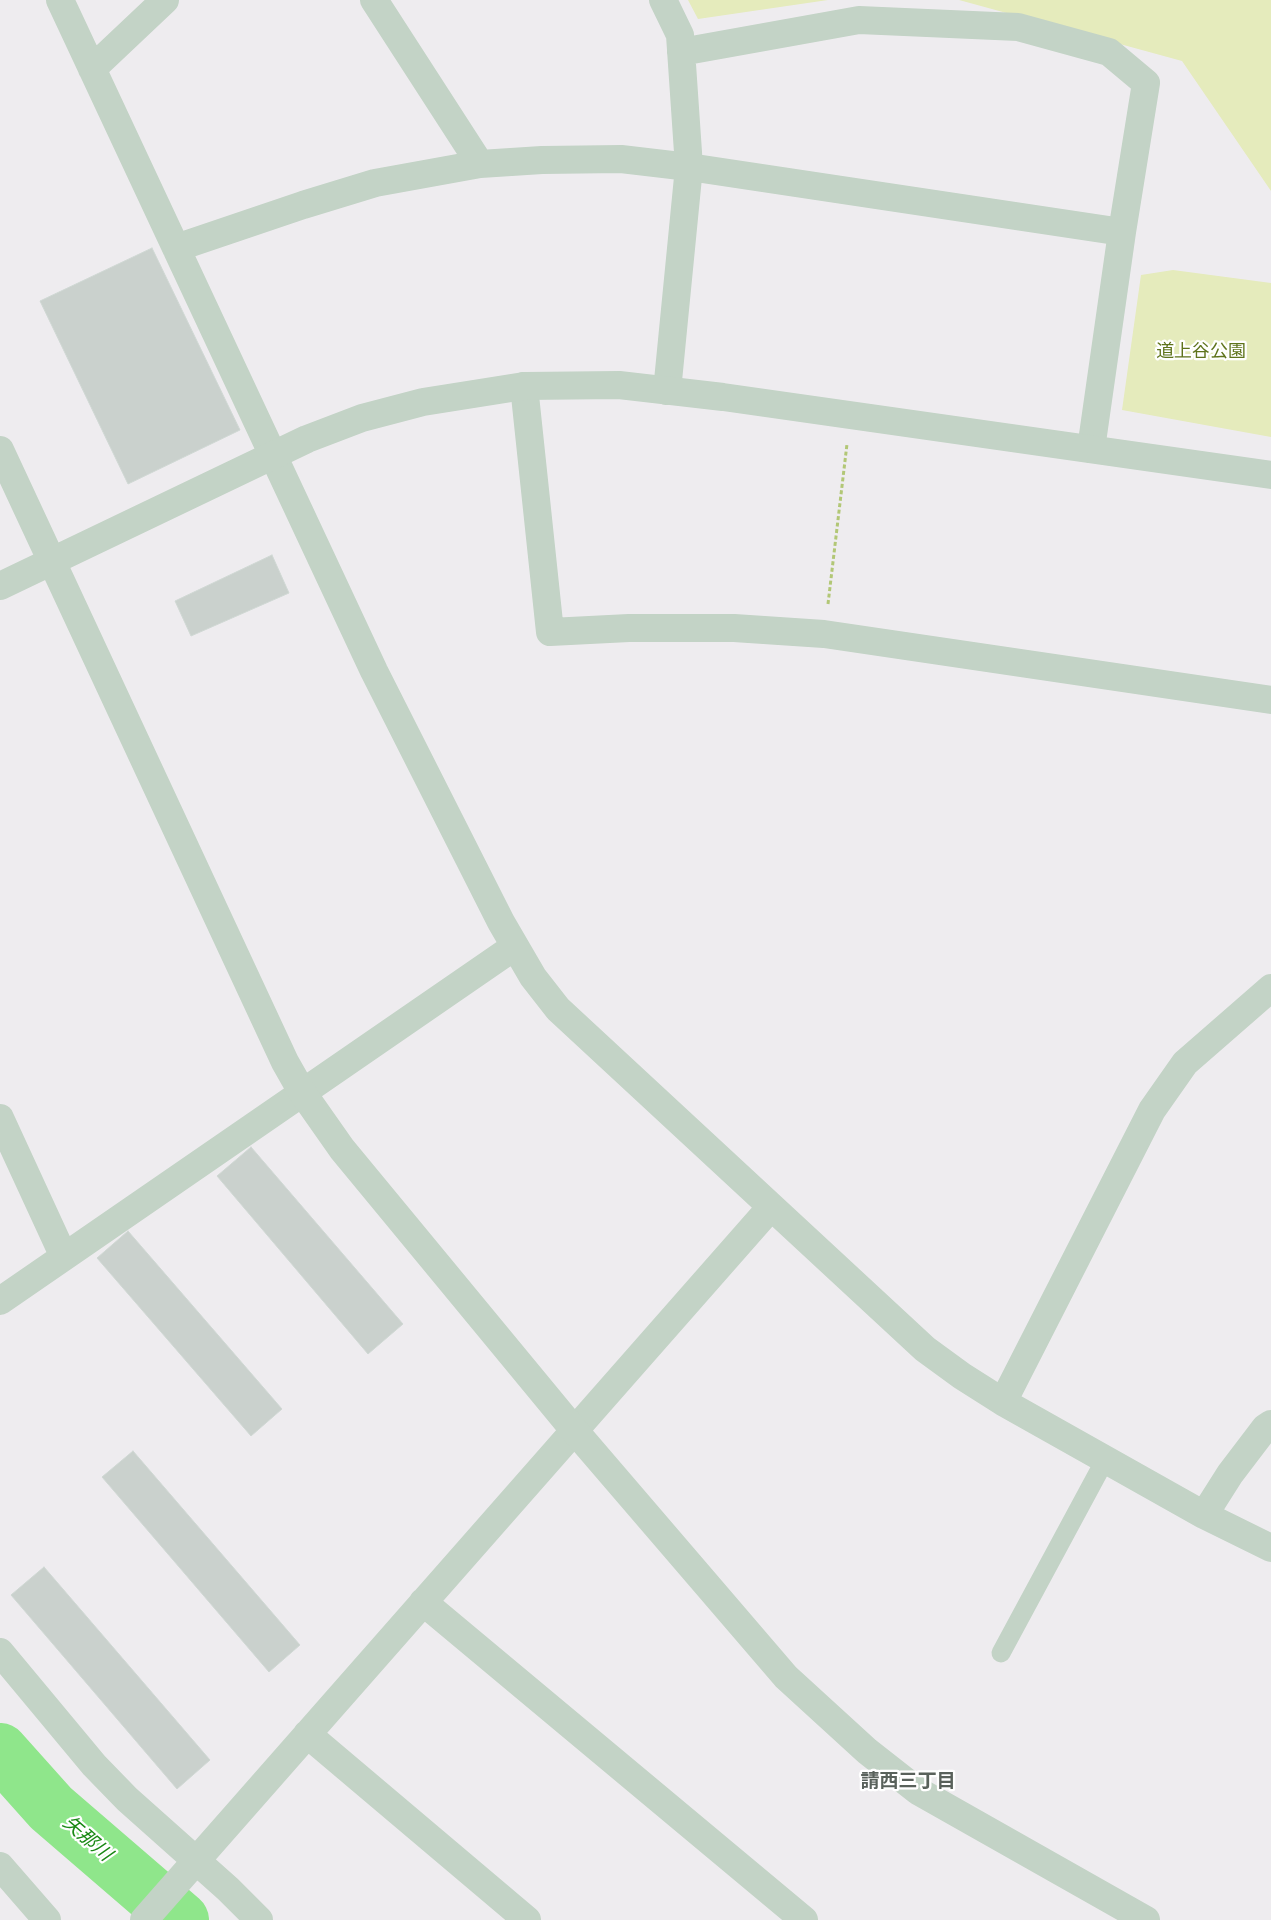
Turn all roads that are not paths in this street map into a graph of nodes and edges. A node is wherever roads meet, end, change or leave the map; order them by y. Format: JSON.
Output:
{"nodes":[{"id":1,"x":60,"y":0,"type":"edge"},
{"id":2,"x":165,"y":0,"type":"edge"},
{"id":3,"x":374,"y":0,"type":"edge"},
{"id":4,"x":663,"y":0,"type":"edge"},
{"id":5,"x":681,"y":52,"type":"junction"},
{"id":6,"x":92,"y":69,"type":"junction"},
{"id":7,"x":480,"y":164,"type":"junction"},
{"id":8,"x":688,"y":167,"type":"junction"},
{"id":9,"x":1122,"y":232,"type":"junction"},
{"id":10,"x":176,"y":248,"type":"junction"},
{"id":11,"x":524,"y":386,"type":"junction"},
{"id":12,"x":667,"y":390,"type":"junction"},
{"id":13,"x":1091,"y":449,"type":"junction"},
{"id":14,"x":0,"y":450,"type":"edge"},
{"id":15,"x":273,"y":455,"type":"junction"},
{"id":16,"x":1271,"y":475,"type":"edge"},
{"id":17,"x":51,"y":561,"type":"junction"},
{"id":18,"x":0,"y":586,"type":"edge"},
{"id":19,"x":1271,"y":700,"type":"edge"},
{"id":20,"x":514,"y":947,"type":"junction"},
{"id":21,"x":1271,"y":988,"type":"edge"},
{"id":22,"x":302,"y":1092,"type":"junction"},
{"id":23,"x":0,"y":1118,"type":"edge"},
{"id":24,"x":770,"y":1207,"type":"junction"},
{"id":25,"x":64,"y":1257,"type":"junction"},
{"id":26,"x":0,"y":1301,"type":"edge"},
{"id":27,"x":1003,"y":1402,"type":"junction"},
{"id":28,"x":1271,"y":1424,"type":"edge"},
{"id":29,"x":574,"y":1430,"type":"junction"},
{"id":30,"x":1105,"y":1460,"type":"junction"},
{"id":31,"x":1204,"y":1515,"type":"junction"},
{"id":32,"x":1271,"y":1548,"type":"edge"},
{"id":33,"x":423,"y":1602,"type":"junction"},
{"id":34,"x":0,"y":1652,"type":"edge"},
{"id":35,"x":1001,"y":1653,"type":"dead end"},
{"id":36,"x":307,"y":1734,"type":"junction"},
{"id":37,"x":0,"y":1866,"type":"edge"},
{"id":38,"x":189,"y":1868,"type":"junction"},
{"id":39,"x":47,"y":1920,"type":"edge"},
{"id":40,"x":144,"y":1920,"type":"edge"},
{"id":41,"x":259,"y":1920,"type":"edge"},
{"id":42,"x":527,"y":1920,"type":"edge"},
{"id":43,"x":804,"y":1920,"type":"edge"},
{"id":44,"x":1146,"y":1920,"type":"edge"}],
"edges":[{"from":1,"to":6,"type":"street"},
{"from":2,"to":6,"type":"street"},
{"from":3,"to":7,"type":"street"},
{"from":4,"to":5,"type":"street"},
{"from":5,"to":8,"type":"street"},
{"from":5,"to":9,"type":"street"},
{"from":6,"to":10,"type":"street"},
{"from":7,"to":8,"type":"street"},
{"from":7,"to":10,"type":"street"},
{"from":8,"to":9,"type":"street"},
{"from":8,"to":12,"type":"street"},
{"from":9,"to":13,"type":"street"},
{"from":10,"to":15,"type":"street"},
{"from":11,"to":12,"type":"street"},
{"from":11,"to":15,"type":"street"},
{"from":11,"to":19,"type":"street"},
{"from":12,"to":13,"type":"street"},
{"from":13,"to":16,"type":"street"},
{"from":14,"to":17,"type":"street"},
{"from":15,"to":17,"type":"street"},
{"from":15,"to":20,"type":"street"},
{"from":17,"to":18,"type":"street"},
{"from":17,"to":22,"type":"street"},
{"from":20,"to":22,"type":"street"},
{"from":20,"to":24,"type":"street"},
{"from":21,"to":27,"type":"street"},
{"from":22,"to":25,"type":"street"},
{"from":22,"to":29,"type":"street"},
{"from":23,"to":25,"type":"street"},
{"from":24,"to":27,"type":"street"},
{"from":24,"to":29,"type":"street"},
{"from":25,"to":26,"type":"street"},
{"from":27,"to":30,"type":"street"},
{"from":28,"to":31,"type":"street"},
{"from":29,"to":33,"type":"street"},
{"from":29,"to":44,"type":"street"},
{"from":30,"to":31,"type":"street"},
{"from":30,"to":35,"type":"lane"},
{"from":31,"to":32,"type":"street"},
{"from":33,"to":36,"type":"street"},
{"from":33,"to":43,"type":"street"},
{"from":34,"to":38,"type":"street"},
{"from":36,"to":38,"type":"street"},
{"from":36,"to":42,"type":"street"},
{"from":37,"to":39,"type":"street"},
{"from":38,"to":40,"type":"street"},
{"from":38,"to":41,"type":"street"}]}
